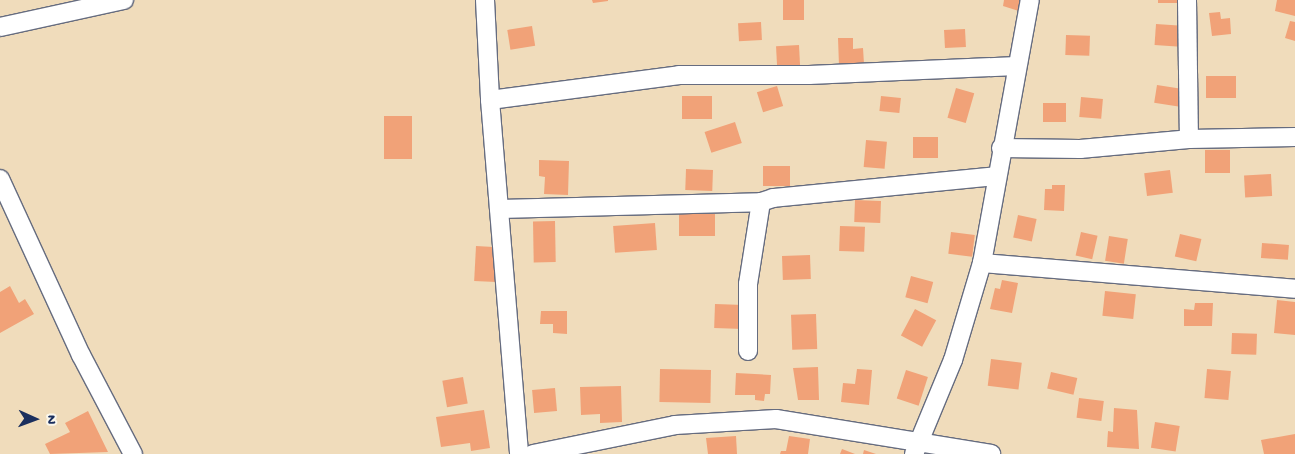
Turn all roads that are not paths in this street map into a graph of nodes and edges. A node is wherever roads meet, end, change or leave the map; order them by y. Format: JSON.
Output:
{"nodes":[{"id":1,"x":124,"y":0,"type":"edge"},
{"id":2,"x":486,"y":0,"type":"edge"},
{"id":3,"x":1030,"y":0,"type":"edge"},
{"id":4,"x":1187,"y":0,"type":"edge"},
{"id":5,"x":79,"y":5,"type":"edge"},
{"id":6,"x":0,"y":28,"type":"edge"},
{"id":7,"x":1017,"y":66,"type":"junction"},
{"id":8,"x":490,"y":100,"type":"junction"},
{"id":9,"x":1295,"y":137,"type":"edge"},
{"id":10,"x":1189,"y":139,"type":"junction"},
{"id":11,"x":1001,"y":148,"type":"junction"},
{"id":12,"x":997,"y":176,"type":"junction"},
{"id":13,"x":0,"y":178,"type":"edge"},
{"id":14,"x":761,"y":202,"type":"junction"},
{"id":15,"x":499,"y":210,"type":"junction"},
{"id":16,"x":982,"y":263,"type":"junction"},
{"id":17,"x":1295,"y":288,"type":"edge"},
{"id":18,"x":748,"y":350,"type":"dead end"},
{"id":19,"x":917,"y":449,"type":"edge"},
{"id":20,"x":133,"y":454,"type":"edge"},
{"id":21,"x":519,"y":454,"type":"edge"},
{"id":22,"x":533,"y":454,"type":"edge"},
{"id":23,"x":992,"y":454,"type":"edge"}],
"edges":[{"from":1,"to":5,"type":"street"},
{"from":2,"to":8,"type":"street"},
{"from":3,"to":7,"type":"street"},
{"from":4,"to":10,"type":"street"},
{"from":5,"to":6,"type":"street"},
{"from":7,"to":8,"type":"street"},
{"from":7,"to":11,"type":"street"},
{"from":8,"to":15,"type":"street"},
{"from":9,"to":10,"type":"street"},
{"from":10,"to":11,"type":"street"},
{"from":11,"to":12,"type":"street"},
{"from":12,"to":14,"type":"street"},
{"from":12,"to":16,"type":"street"},
{"from":13,"to":20,"type":"street"},
{"from":14,"to":15,"type":"street"},
{"from":14,"to":18,"type":"street"},
{"from":15,"to":21,"type":"street"},
{"from":16,"to":17,"type":"street"},
{"from":16,"to":19,"type":"street"},
{"from":19,"to":22,"type":"street"},
{"from":19,"to":23,"type":"street"}]}
